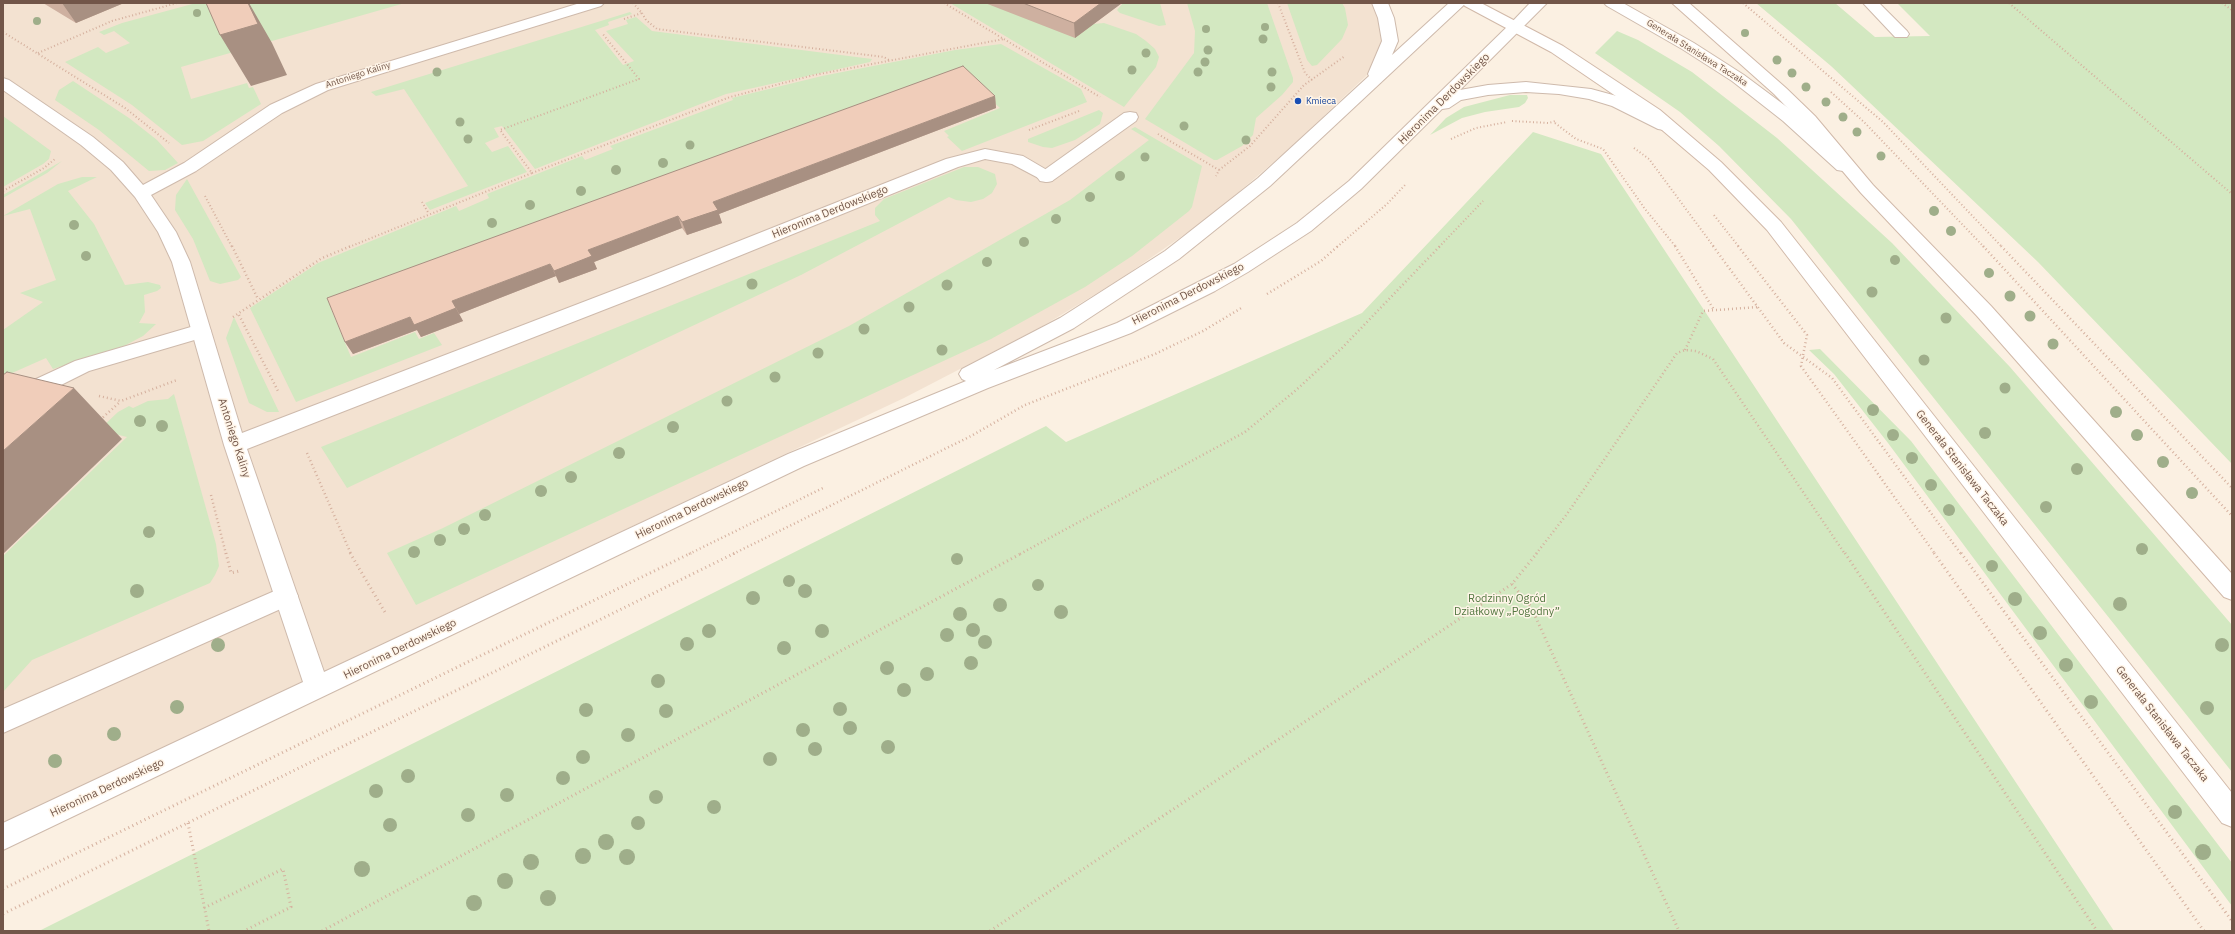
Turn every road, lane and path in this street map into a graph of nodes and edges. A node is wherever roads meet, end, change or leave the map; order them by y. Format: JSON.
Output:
{"nodes":[{"id":1,"x":177,"y":3,"type":"edge"},
{"id":2,"x":596,"y":3,"type":"edge"},
{"id":3,"x":633,"y":3,"type":"edge"},
{"id":4,"x":944,"y":3,"type":"edge"},
{"id":5,"x":1278,"y":3,"type":"edge"},
{"id":6,"x":1380,"y":3,"type":"edge"},
{"id":7,"x":1458,"y":3,"type":"edge"},
{"id":8,"x":1470,"y":3,"type":"edge"},
{"id":9,"x":1539,"y":3,"type":"edge"},
{"id":10,"x":1612,"y":3,"type":"edge"},
{"id":11,"x":1680,"y":3,"type":"edge"},
{"id":12,"x":1743,"y":3,"type":"edge"},
{"id":13,"x":1871,"y":3,"type":"edge"},
{"id":14,"x":2009,"y":3,"type":"edge"},
{"id":15,"x":2222,"y":3,"type":"edge"},
{"id":16,"x":171,"y":4,"type":"edge"},
{"id":17,"x":2232,"y":10,"type":"edge"},
{"id":18,"x":642,"y":13,"type":"junction"},
{"id":19,"x":621,"y":20,"type":"dead end"},
{"id":20,"x":1516,"y":26,"type":"junction"},
{"id":21,"x":605,"y":28,"type":"dead end"},
{"id":22,"x":1901,"y":34,"type":"dead end"},
{"id":23,"x":1004,"y":39,"type":"junction"},
{"id":24,"x":38,"y":54,"type":"dead end"},
{"id":25,"x":1347,"y":55,"type":"dead end"},
{"id":26,"x":889,"y":60,"type":"junction"},
{"id":27,"x":1312,"y":80,"type":"junction"},
{"id":28,"x":3,"y":83,"type":"edge"},
{"id":29,"x":1371,"y":84,"type":"junction"},
{"id":30,"x":1826,"y":88,"type":"dead end"},
{"id":31,"x":1430,"y":112,"type":"junction"},
{"id":32,"x":1130,"y":117,"type":"junction"},
{"id":33,"x":1558,"y":117,"type":"dead end"},
{"id":34,"x":1554,"y":123,"type":"junction"},
{"id":35,"x":1679,"y":135,"type":"junction"},
{"id":36,"x":1449,"y":140,"type":"dead end"},
{"id":37,"x":1631,"y":146,"type":"dead end"},
{"id":38,"x":61,"y":154,"type":"dead end"},
{"id":39,"x":1207,"y":162,"type":"dead end"},
{"id":40,"x":1219,"y":170,"type":"dead end"},
{"id":41,"x":532,"y":173,"type":"junction"},
{"id":42,"x":1409,"y":181,"type":"dead end"},
{"id":43,"x":1867,"y":189,"type":"junction"},
{"id":44,"x":3,"y":191,"type":"edge"},
{"id":45,"x":141,"y":193,"type":"junction"},
{"id":46,"x":2232,"y":194,"type":"edge"},
{"id":47,"x":1483,"y":201,"type":"dead end"},
{"id":48,"x":422,"y":202,"type":"dead end"},
{"id":49,"x":1712,"y":212,"type":"dead end"},
{"id":50,"x":429,"y":214,"type":"junction"},
{"id":51,"x":1262,"y":296,"type":"dead end"},
{"id":52,"x":1249,"y":304,"type":"dead end"},
{"id":53,"x":1758,"y":307,"type":"junction"},
{"id":54,"x":1714,"y":310,"type":"junction"},
{"id":55,"x":239,"y":315,"type":"junction"},
{"id":56,"x":201,"y":331,"type":"junction"},
{"id":57,"x":1685,"y":350,"type":"junction"},
{"id":58,"x":1802,"y":356,"type":"junction"},
{"id":59,"x":172,"y":377,"type":"dead end"},
{"id":60,"x":181,"y":384,"type":"dead end"},
{"id":61,"x":121,"y":402,"type":"dead end"},
{"id":62,"x":3,"y":406,"type":"edge"},
{"id":63,"x":295,"y":421,"type":"junction"},
{"id":64,"x":96,"y":425,"type":"dead end"},
{"id":65,"x":235,"y":445,"type":"junction"},
{"id":66,"x":796,"y":460,"type":"junction"},
{"id":67,"x":826,"y":487,"type":"dead end"},
{"id":68,"x":209,"y":488,"type":"dead end"},
{"id":69,"x":2232,"y":488,"type":"edge"},
{"id":70,"x":2232,"y":516,"type":"edge"},
{"id":71,"x":276,"y":562,"type":"junction"},
{"id":72,"x":1512,"y":584,"type":"junction"},
{"id":73,"x":2232,"y":590,"type":"edge"},
{"id":74,"x":286,"y":596,"type":"junction"},
{"id":75,"x":389,"y":619,"type":"dead end"},
{"id":76,"x":318,"y":688,"type":"junction"},
{"id":77,"x":3,"y":721,"type":"edge"},
{"id":78,"x":2232,"y":814,"type":"edge"},
{"id":79,"x":188,"y":823,"type":"junction"},
{"id":80,"x":3,"y":837,"type":"edge"},
{"id":81,"x":3,"y":889,"type":"edge"},
{"id":82,"x":204,"y":908,"type":"junction"},
{"id":83,"x":3,"y":914,"type":"edge"},
{"id":84,"x":2232,"y":921,"type":"edge"},
{"id":85,"x":209,"y":931,"type":"edge"},
{"id":86,"x":244,"y":931,"type":"edge"},
{"id":87,"x":322,"y":931,"type":"edge"},
{"id":88,"x":990,"y":931,"type":"edge"},
{"id":89,"x":1679,"y":931,"type":"edge"},
{"id":90,"x":2097,"y":931,"type":"edge"},
{"id":91,"x":2204,"y":931,"type":"edge"}],
"edges":[{"from":1,"to":16,"type":"path"},
{"from":2,"to":45,"type":"street","name":"Antoniego Kaliny"},
{"from":3,"to":18,"type":"path"},
{"from":4,"to":23,"type":"path"},
{"from":5,"to":27,"type":"path"},
{"from":6,"to":29,"type":"street"},
{"from":7,"to":29,"type":"street","name":"Hieronima Derdowskiego"},
{"from":8,"to":20,"type":"street"},
{"from":9,"to":20,"type":"street","name":"Hieronima Derdowskiego"},
{"from":10,"to":43,"type":"street","name":"Generała Stanisława Taczaka"},
{"from":11,"to":43,"type":"street","name":"Generała Stanisława Taczaka"},
{"from":12,"to":69,"type":"path"},
{"from":13,"to":22,"type":"street"},
{"from":14,"to":46,"type":"path"},
{"from":15,"to":17,"type":"path"},
{"from":16,"to":24,"type":"path"},
{"from":18,"to":19,"type":"path"},
{"from":18,"to":26,"type":"path"},
{"from":20,"to":31,"type":"street","name":"Hieronima Derdowskiego"},
{"from":20,"to":35,"type":"street","name":"Generała Stanisława Taczaka"},
{"from":21,"to":41,"type":"path"},
{"from":23,"to":26,"type":"path"},
{"from":23,"to":32,"type":"path"},
{"from":25,"to":27,"type":"path"},
{"from":26,"to":41,"type":"path"},
{"from":27,"to":40,"type":"path"},
{"from":28,"to":45,"type":"street","name":"Antoniego Kaliny"},
{"from":29,"to":66,"type":"street","name":"Hieronima Derdowskiego"},
{"from":30,"to":70,"type":"path"},
{"from":31,"to":35,"type":"street","name":"Generała Stanisława Taczaka"},
{"from":31,"to":66,"type":"street","name":"Hieronima Derdowskiego"},
{"from":32,"to":39,"type":"path"},
{"from":32,"to":63,"type":"street","name":"Hieronima Derdowskiego"},
{"from":33,"to":34,"type":"path"},
{"from":34,"to":36,"type":"path"},
{"from":34,"to":54,"type":"path"},
{"from":35,"to":78,"type":"street","name":"Generała Stanisława Taczaka"},
{"from":37,"to":53,"type":"path"},
{"from":38,"to":44,"type":"path"},
{"from":41,"to":50,"type":"path"},
{"from":42,"to":51,"type":"path"},
{"from":43,"to":73,"type":"street","name":"Generała Stanisława Taczaka"},
{"from":45,"to":56,"type":"street","name":"Antoniego Kaliny"},
{"from":47,"to":87,"type":"path"},
{"from":48,"to":50,"type":"path"},
{"from":49,"to":58,"type":"path"},
{"from":50,"to":55,"type":"path"},
{"from":52,"to":79,"type":"path"},
{"from":53,"to":54,"type":"path"},
{"from":53,"to":58,"type":"path"},
{"from":54,"to":57,"type":"path"},
{"from":55,"to":56,"type":"path"},
{"from":55,"to":63,"type":"path"},
{"from":56,"to":62,"type":"street"},
{"from":56,"to":65,"type":"street","name":"Antoniego Kaliny"},
{"from":57,"to":72,"type":"path"},
{"from":57,"to":90,"type":"path"},
{"from":58,"to":84,"type":"path"},
{"from":58,"to":91,"type":"path"},
{"from":59,"to":60,"type":"path"},
{"from":61,"to":64,"type":"path"},
{"from":63,"to":65,"type":"street","name":"Hieronima Derdowskiego"},
{"from":63,"to":75,"type":"path"},
{"from":65,"to":71,"type":"street","name":"Antoniego Kaliny"},
{"from":66,"to":76,"type":"street","name":"Hieronima Derdowskiego"},
{"from":67,"to":81,"type":"path"},
{"from":68,"to":71,"type":"path"},
{"from":71,"to":74,"type":"street","name":"Antoniego Kaliny"},
{"from":72,"to":88,"type":"path"},
{"from":72,"to":89,"type":"path"},
{"from":74,"to":76,"type":"street","name":"Antoniego Kaliny"},
{"from":74,"to":77,"type":"street"},
{"from":76,"to":80,"type":"street","name":"Hieronima Derdowskiego"},
{"from":79,"to":82,"type":"path"},
{"from":79,"to":83,"type":"path"},
{"from":82,"to":85,"type":"path"},
{"from":82,"to":86,"type":"path"}]}
